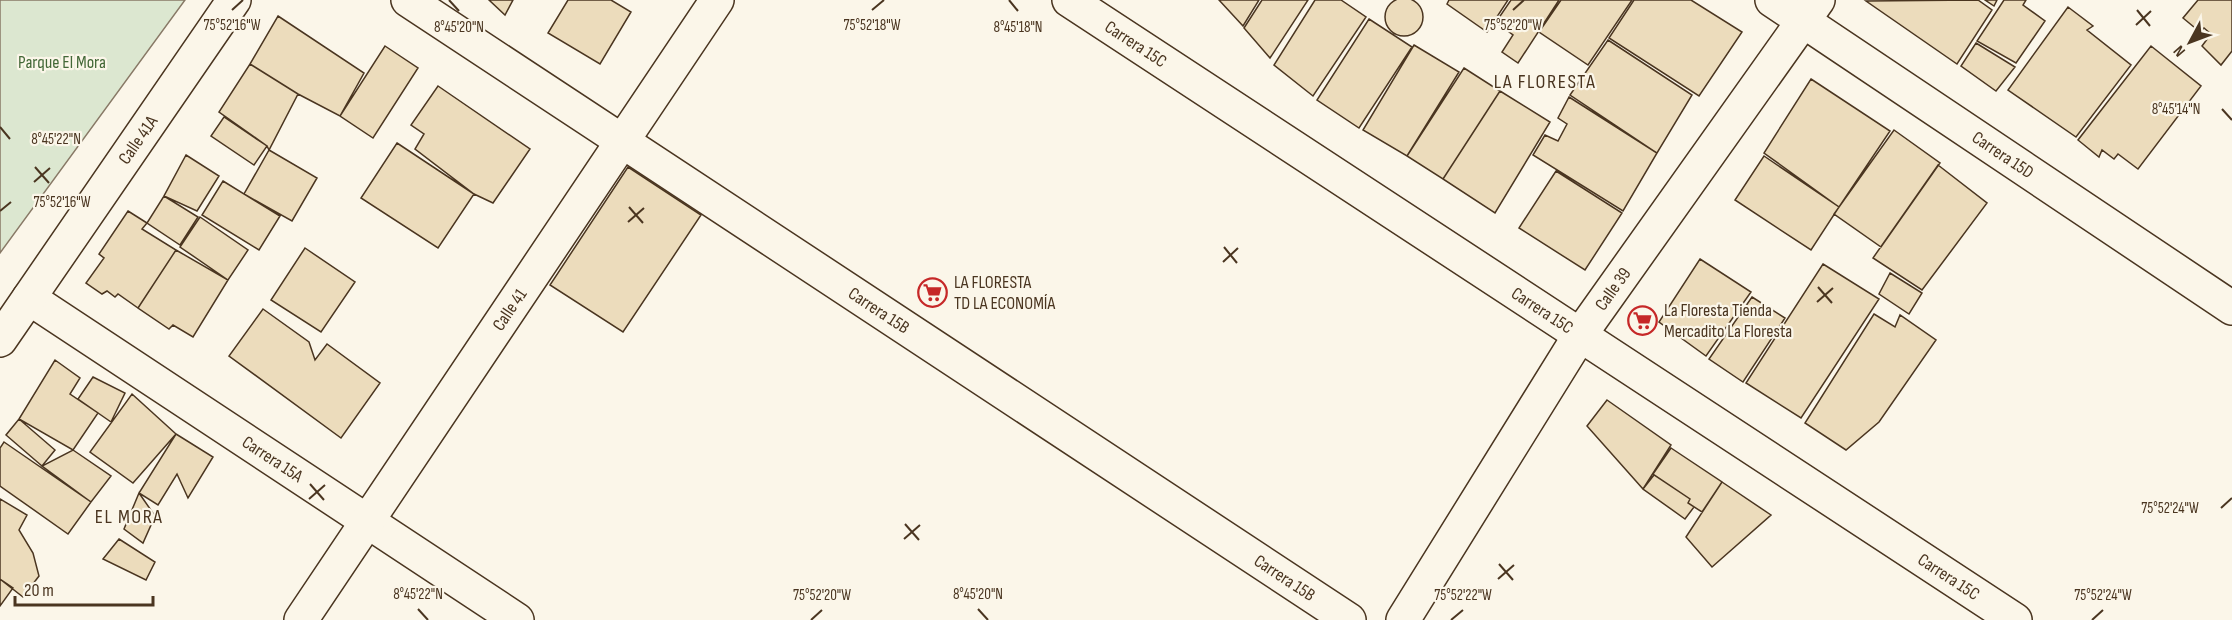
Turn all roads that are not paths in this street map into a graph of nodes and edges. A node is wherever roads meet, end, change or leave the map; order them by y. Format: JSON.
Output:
{"nodes":[{"id":1,"x":234,"y":0,"type":"edge"},
{"id":2,"x":408,"y":0,"type":"edge"},
{"id":3,"x":717,"y":0,"type":"edge"},
{"id":4,"x":1069,"y":0,"type":"edge"},
{"id":5,"x":1772,"y":0,"type":"edge"},
{"id":6,"x":1811,"y":11,"type":"edge"},
{"id":7,"x":622,"y":141,"type":"junction"},
{"id":8,"x":29,"y":298,"type":"junction"},
{"id":9,"x":2232,"y":308,"type":"edge"},
{"id":10,"x":1580,"y":335,"type":"junction"},
{"id":11,"x":0,"y":340,"type":"edge"},
{"id":12,"x":366,"y":522,"type":"junction"},
{"id":13,"x":301,"y":620,"type":"edge"},
{"id":14,"x":517,"y":620,"type":"edge"},
{"id":15,"x":1349,"y":620,"type":"edge"},
{"id":16,"x":1403,"y":620,"type":"edge"},
{"id":17,"x":2016,"y":620,"type":"edge"}],
"edges":[{"from":1,"to":8,"type":"street","name":"Calle 41A"},
{"from":2,"to":7,"type":"street","name":"Carrera 15B"},
{"from":3,"to":7,"type":"street","name":"Calle 41"},
{"from":4,"to":10,"type":"street","name":"Carrera 15C"},
{"from":5,"to":6,"type":"street","name":"Carrera 15D"},
{"from":6,"to":9,"type":"street","name":"Carrera 15D"},
{"from":6,"to":10,"type":"street","name":"Calle 39"},
{"from":7,"to":12,"type":"street","name":"Calle 41"},
{"from":7,"to":15,"type":"street","name":"Carrera 15B"},
{"from":8,"to":11,"type":"street","name":"Calle 41A"},
{"from":8,"to":12,"type":"street","name":"Carrera 15A"},
{"from":10,"to":16,"type":"street","name":"Calle 39"},
{"from":10,"to":17,"type":"street","name":"Carrera 15C"},
{"from":12,"to":13,"type":"street","name":"Calle 41"},
{"from":12,"to":14,"type":"street","name":"Carrera 15A"}]}
